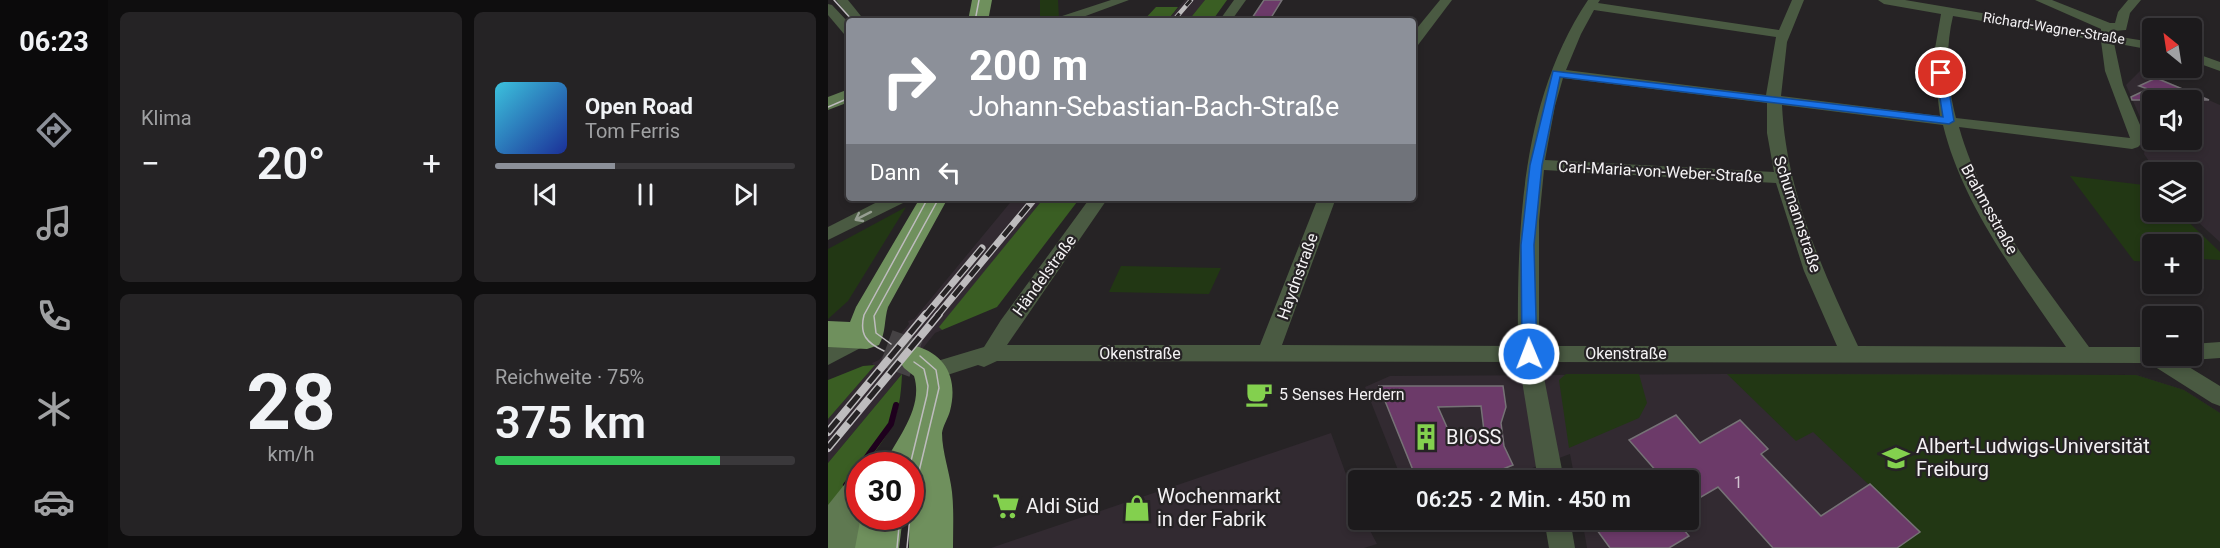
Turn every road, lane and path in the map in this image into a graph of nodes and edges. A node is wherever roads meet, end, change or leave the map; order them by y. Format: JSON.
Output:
{"nodes":[{"id":1,"x":842,"y":0,"type":"edge"},
{"id":2,"x":982,"y":0,"type":"edge"},
{"id":3,"x":1123,"y":0,"type":"edge"},
{"id":4,"x":1240,"y":0,"type":"edge"},
{"id":5,"x":1446,"y":0,"type":"edge"},
{"id":6,"x":1798,"y":0,"type":"edge"},
{"id":7,"x":1884,"y":0,"type":"edge"},
{"id":8,"x":2041,"y":0,"type":"edge"},
{"id":9,"x":2134,"y":0,"type":"edge"},
{"id":10,"x":1592,"y":3,"type":"edge"},
{"id":11,"x":828,"y":8,"type":"edge"},
{"id":12,"x":1948,"y":11,"type":"junction"},
{"id":13,"x":857,"y":18,"type":"edge"},
{"id":14,"x":979,"y":18,"type":"edge"},
{"id":15,"x":1070,"y":18,"type":"edge"},
{"id":16,"x":1227,"y":18,"type":"edge"},
{"id":17,"x":842,"y":30,"type":"edge"},
{"id":18,"x":2108,"y":32,"type":"junction"},
{"id":19,"x":1783,"y":34,"type":"junction"},
{"id":20,"x":1416,"y":38,"type":"edge"},
{"id":21,"x":2142,"y":42,"type":"edge"},
{"id":22,"x":2202,"y":50,"type":"edge"},
{"id":23,"x":2220,"y":52,"type":"edge"},
{"id":24,"x":2202,"y":60,"type":"edge"},
{"id":25,"x":2220,"y":67,"type":"edge"},
{"id":26,"x":1556,"y":74,"type":"junction"},
{"id":27,"x":846,"y":96,"type":"edge"},
{"id":28,"x":1773,"y":100,"type":"junction"},
{"id":29,"x":828,"y":104,"type":"edge"},
{"id":30,"x":1949,"y":121,"type":"junction"},
{"id":31,"x":1536,"y":165,"type":"junction"},
{"id":32,"x":1784,"y":178,"type":"junction"},
{"id":33,"x":892,"y":201,"type":"edge"},
{"id":34,"x":932,"y":201,"type":"edge"},
{"id":35,"x":1097,"y":201,"type":"edge"},
{"id":36,"x":1326,"y":201,"type":"edge"},
{"id":37,"x":828,"y":234,"type":"edge"},
{"id":38,"x":828,"y":334,"type":"edge"},
{"id":39,"x":2220,"y":350,"type":"edge"},
{"id":40,"x":2202,"y":351,"type":"edge"},
{"id":41,"x":992,"y":353,"type":"junction"},
{"id":42,"x":1268,"y":353,"type":"junction"},
{"id":43,"x":1529,"y":354,"type":"junction"},
{"id":44,"x":1851,"y":354,"type":"junction"},
{"id":45,"x":2083,"y":355,"type":"junction"},
{"id":46,"x":2142,"y":355,"type":"edge"},
{"id":47,"x":828,"y":357,"type":"edge"},
{"id":48,"x":900,"y":357,"type":"junction"},
{"id":49,"x":2171,"y":366,"type":"edge"},
{"id":50,"x":2220,"y":397,"type":"edge"},
{"id":51,"x":917,"y":447,"type":"edge"},
{"id":52,"x":1549,"y":470,"type":"edge"},
{"id":53,"x":846,"y":509,"type":"edge"},
{"id":54,"x":861,"y":530,"type":"edge"},
{"id":55,"x":879,"y":530,"type":"edge"},
{"id":56,"x":1559,"y":530,"type":"edge"},
{"id":57,"x":828,"y":533,"type":"edge"},
{"id":58,"x":835,"y":548,"type":"edge"},
{"id":59,"x":877,"y":548,"type":"edge"},
{"id":60,"x":931,"y":548,"type":"edge"},
{"id":61,"x":1562,"y":548,"type":"edge"}],
"edges":[{"from":1,"to":13,"type":"street"},
{"from":2,"to":14,"type":"main road"},
{"from":3,"to":15,"type":"street"},
{"from":4,"to":16,"type":"street"},
{"from":5,"to":20,"type":"street"},
{"from":6,"to":19,"type":"street","name":"Schumannstraße"},
{"from":7,"to":12,"type":"street","name":"Richard-Wagner-Straße"},
{"from":8,"to":18,"type":"street"},
{"from":9,"to":18,"type":"street"},
{"from":10,"to":19,"type":"street"},
{"from":10,"to":26,"type":"street"},
{"from":11,"to":17,"type":"street"},
{"from":12,"to":18,"type":"street","name":"Richard-Wagner-Straße"},
{"from":12,"to":30,"type":"street","name":"Brahmsstraße"},
{"from":18,"to":21,"type":"street","name":"Richard-Wagner-Straße"},
{"from":18,"to":30,"type":"street"},
{"from":19,"to":28,"type":"street","name":"Schumannstraße"},
{"from":22,"to":23,"type":"street"},
{"from":24,"to":25,"type":"street"},
{"from":26,"to":28,"type":"street"},
{"from":26,"to":31,"type":"street"},
{"from":27,"to":29,"type":"main road"},
{"from":28,"to":30,"type":"street"},
{"from":28,"to":32,"type":"street","name":"Schumannstraße"},
{"from":30,"to":45,"type":"street","name":"Brahmsstraße"},
{"from":31,"to":32,"type":"street","name":"Carl-Maria-von-Weber-Straße"},
{"from":31,"to":43,"type":"street"},
{"from":32,"to":44,"type":"street","name":"Schumannstraße"},
{"from":33,"to":37,"type":"street","one_way":true},
{"from":34,"to":48,"type":"main road"},
{"from":35,"to":41,"type":"street","name":"Händelstraße"},
{"from":36,"to":42,"type":"street","name":"Haydnstraße"},
{"from":38,"to":48,"type":"main road"},
{"from":39,"to":40,"type":"street"},
{"from":41,"to":42,"type":"street","name":"Okenstraße"},
{"from":41,"to":48,"type":"street"},
{"from":42,"to":43,"type":"street","name":"Okenstraße"},
{"from":43,"to":44,"type":"street","name":"Okenstraße"},
{"from":43,"to":52,"type":"street"},
{"from":44,"to":45,"type":"street","name":"Okenstraße"},
{"from":45,"to":46,"type":"street","name":"Okenstraße"},
{"from":47,"to":48,"type":"street"},
{"from":48,"to":51,"type":"main road"},
{"from":49,"to":50,"type":"street"},
{"from":51,"to":60,"type":"main road"},
{"from":53,"to":57,"type":"main road"},
{"from":54,"to":58,"type":"main road"},
{"from":55,"to":59,"type":"main road"},
{"from":56,"to":61,"type":"street"}]}
